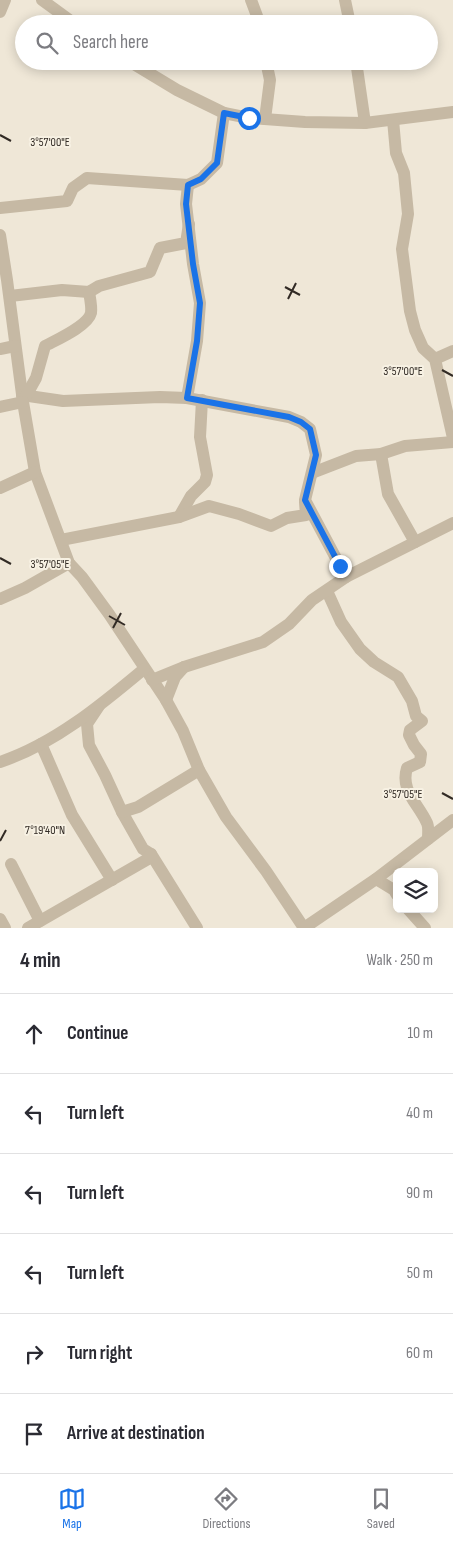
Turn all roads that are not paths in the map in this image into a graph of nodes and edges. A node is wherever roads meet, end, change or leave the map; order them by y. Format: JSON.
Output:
{"nodes":[{"id":1,"x":5,"y":0,"type":"edge"},
{"id":2,"x":42,"y":0,"type":"edge"},
{"id":3,"x":251,"y":0,"type":"edge"},
{"id":4,"x":345,"y":0,"type":"edge"},
{"id":5,"x":0,"y":12,"type":"edge"},
{"id":6,"x":63,"y":15,"type":"edge"},
{"id":7,"x":257,"y":15,"type":"edge"},
{"id":8,"x":348,"y":15,"type":"edge"},
{"id":9,"x":144,"y":70,"type":"edge"},
{"id":10,"x":268,"y":70,"type":"edge"},
{"id":11,"x":357,"y":70,"type":"edge"},
{"id":12,"x":453,"y":112,"type":"edge"},
{"id":13,"x":224,"y":113,"type":"junction"},
{"id":14,"x":265,"y":119,"type":"junction"},
{"id":15,"x":393,"y":120,"type":"junction"},
{"id":16,"x":365,"y":123,"type":"junction"},
{"id":17,"x":188,"y":185,"type":"junction"},
{"id":18,"x":0,"y":208,"type":"edge"},
{"id":19,"x":189,"y":224,"type":"junction"},
{"id":20,"x":0,"y":234,"type":"edge"},
{"id":21,"x":89,"y":292,"type":"junction"},
{"id":22,"x":10,"y":296,"type":"junction"},
{"id":23,"x":15,"y":346,"type":"junction"},
{"id":24,"x":0,"y":350,"type":"edge"},
{"id":25,"x":453,"y":351,"type":"edge"},
{"id":26,"x":435,"y":359,"type":"junction"},
{"id":27,"x":24,"y":398,"type":"junction"},
{"id":28,"x":187,"y":398,"type":"junction"},
{"id":29,"x":202,"y":400,"type":"junction"},
{"id":30,"x":0,"y":407,"type":"edge"},
{"id":31,"x":453,"y":438,"type":"edge"},
{"id":32,"x":453,"y":442,"type":"edge"},
{"id":33,"x":381,"y":454,"type":"junction"},
{"id":34,"x":36,"y":472,"type":"junction"},
{"id":35,"x":312,"y":473,"type":"junction"},
{"id":36,"x":0,"y":488,"type":"edge"},
{"id":37,"x":305,"y":500,"type":"junction"},
{"id":38,"x":179,"y":518,"type":"junction"},
{"id":39,"x":453,"y":523,"type":"edge"},
{"id":40,"x":61,"y":540,"type":"junction"},
{"id":41,"x":414,"y":542,"type":"junction"},
{"id":42,"x":69,"y":563,"type":"junction"},
{"id":43,"x":346,"y":578,"type":"junction"},
{"id":44,"x":327,"y":591,"type":"junction"},
{"id":45,"x":0,"y":599,"type":"edge"},
{"id":46,"x":184,"y":667,"type":"junction"},
{"id":47,"x":144,"y":669,"type":"junction"},
{"id":48,"x":152,"y":680,"type":"junction"},
{"id":49,"x":166,"y":700,"type":"junction"},
{"id":50,"x":99,"y":706,"type":"junction"},
{"id":51,"x":41,"y":744,"type":"junction"},
{"id":52,"x":0,"y":762,"type":"edge"},
{"id":53,"x":199,"y":770,"type":"junction"},
{"id":54,"x":122,"y":812,"type":"junction"},
{"id":55,"x":453,"y":820,"type":"edge"},
{"id":56,"x":428,"y":839,"type":"junction"},
{"id":57,"x":151,"y":854,"type":"junction"},
{"id":58,"x":12,"y":864,"type":"dead end"},
{"id":59,"x":376,"y":878,"type":"junction"},
{"id":60,"x":112,"y":880,"type":"junction"},
{"id":61,"x":393,"y":889,"type":"edge"},
{"id":62,"x":412,"y":913,"type":"edge"},
{"id":63,"x":0,"y":919,"type":"edge"},
{"id":64,"x":40,"y":921,"type":"junction"},
{"id":65,"x":5,"y":928,"type":"edge"},
{"id":66,"x":28,"y":928,"type":"edge"},
{"id":67,"x":197,"y":928,"type":"edge"},
{"id":68,"x":304,"y":928,"type":"edge"},
{"id":69,"x":425,"y":928,"type":"edge"}],
"edges":[{"from":1,"to":5,"type":"street"},
{"from":2,"to":6,"type":"street"},
{"from":3,"to":7,"type":"street"},
{"from":4,"to":8,"type":"street"},
{"from":9,"to":13,"type":"street"},
{"from":10,"to":14,"type":"street"},
{"from":11,"to":16,"type":"street"},
{"from":12,"to":15,"type":"street"},
{"from":13,"to":14,"type":"street"},
{"from":13,"to":17,"type":"street"},
{"from":14,"to":16,"type":"street"},
{"from":15,"to":16,"type":"street"},
{"from":15,"to":26,"type":"street"},
{"from":17,"to":18,"type":"street"},
{"from":17,"to":19,"type":"street"},
{"from":19,"to":21,"type":"street"},
{"from":19,"to":28,"type":"street"},
{"from":20,"to":22,"type":"street"},
{"from":21,"to":22,"type":"street"},
{"from":21,"to":27,"type":"street"},
{"from":22,"to":23,"type":"street"},
{"from":23,"to":24,"type":"street"},
{"from":23,"to":27,"type":"street"},
{"from":25,"to":26,"type":"street"},
{"from":26,"to":31,"type":"street"},
{"from":27,"to":28,"type":"street"},
{"from":27,"to":30,"type":"street"},
{"from":27,"to":34,"type":"street"},
{"from":28,"to":29,"type":"street"},
{"from":29,"to":35,"type":"street"},
{"from":29,"to":38,"type":"street"},
{"from":32,"to":33,"type":"street"},
{"from":33,"to":35,"type":"street"},
{"from":33,"to":41,"type":"street"},
{"from":34,"to":36,"type":"street"},
{"from":34,"to":40,"type":"street"},
{"from":35,"to":37,"type":"street"},
{"from":37,"to":38,"type":"street"},
{"from":37,"to":43,"type":"street"},
{"from":38,"to":40,"type":"street"},
{"from":39,"to":41,"type":"street"},
{"from":40,"to":42,"type":"street"},
{"from":41,"to":43,"type":"street"},
{"from":42,"to":45,"type":"street"},
{"from":42,"to":47,"type":"street"},
{"from":43,"to":44,"type":"street"},
{"from":44,"to":46,"type":"street"},
{"from":44,"to":56,"type":"street"},
{"from":46,"to":48,"type":"street"},
{"from":46,"to":49,"type":"street"},
{"from":47,"to":48,"type":"street"},
{"from":47,"to":50,"type":"street"},
{"from":48,"to":49,"type":"street"},
{"from":49,"to":53,"type":"street"},
{"from":50,"to":51,"type":"street"},
{"from":50,"to":54,"type":"street"},
{"from":51,"to":52,"type":"street"},
{"from":51,"to":60,"type":"street"},
{"from":53,"to":54,"type":"street"},
{"from":53,"to":68,"type":"street"},
{"from":54,"to":57,"type":"street"},
{"from":55,"to":56,"type":"street"},
{"from":56,"to":59,"type":"street"},
{"from":57,"to":60,"type":"street"},
{"from":57,"to":67,"type":"street"},
{"from":58,"to":64,"type":"street"},
{"from":59,"to":61,"type":"street"},
{"from":59,"to":68,"type":"street"},
{"from":60,"to":64,"type":"street"},
{"from":62,"to":69,"type":"street"},
{"from":63,"to":65,"type":"street"},
{"from":64,"to":66,"type":"street"}]}
